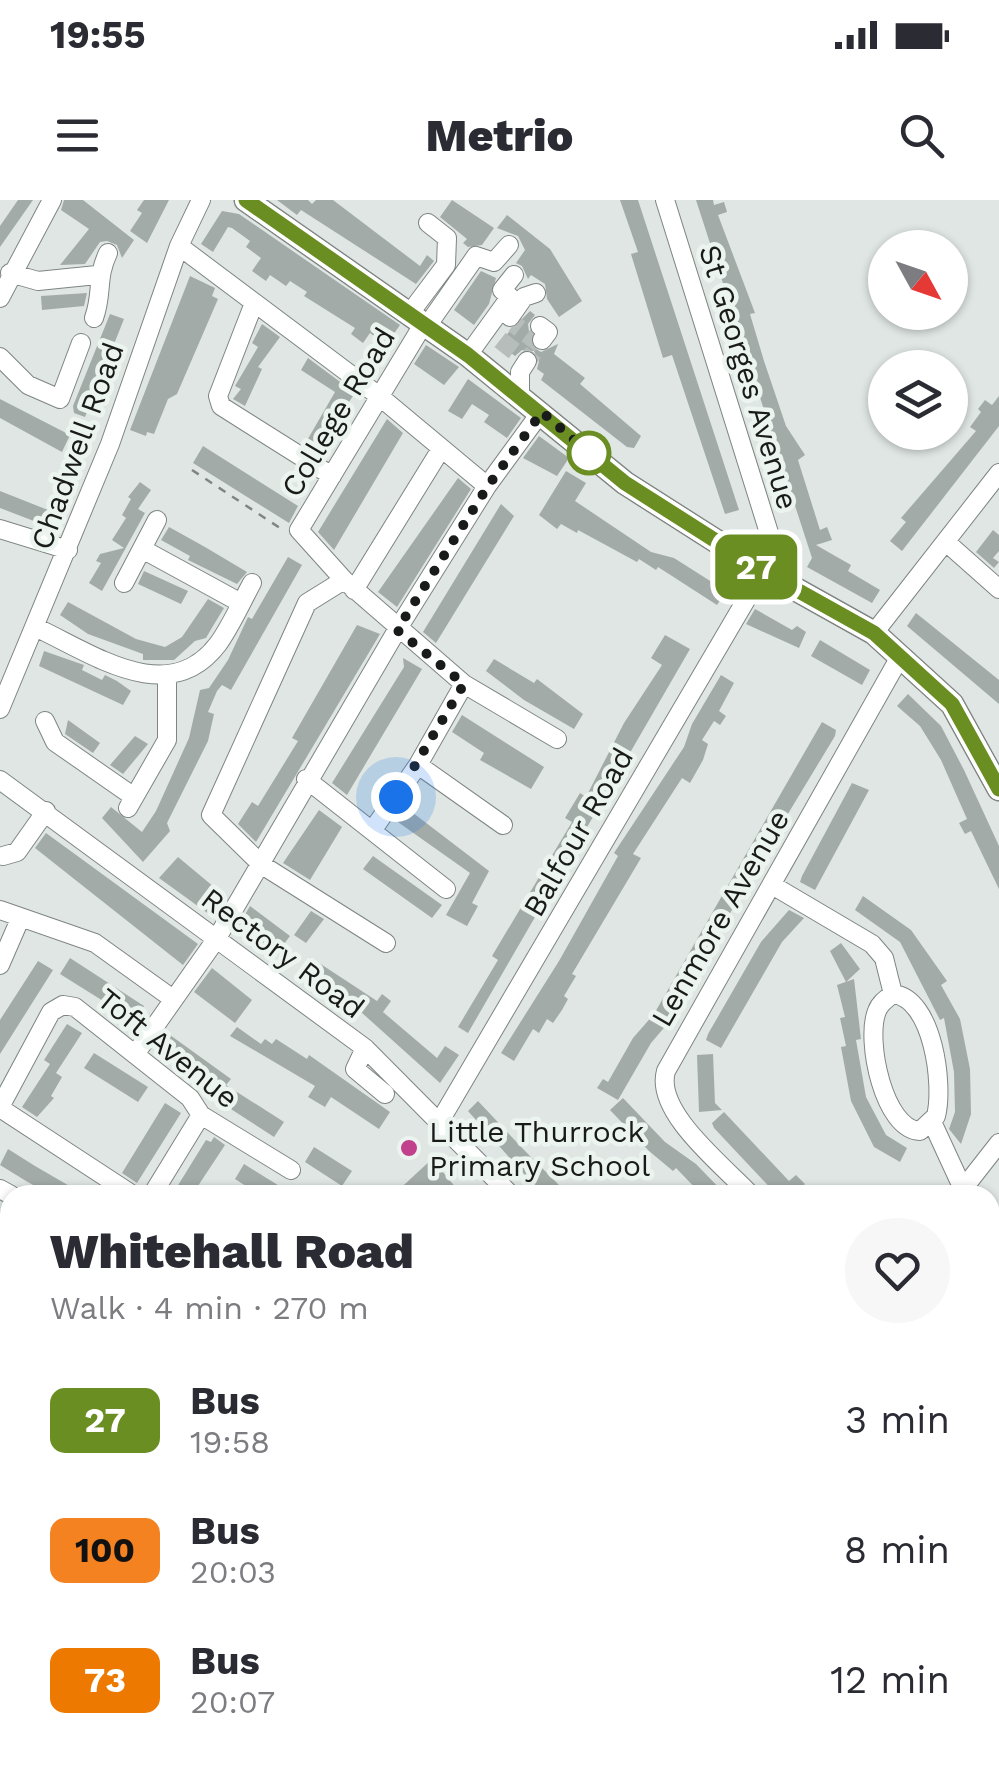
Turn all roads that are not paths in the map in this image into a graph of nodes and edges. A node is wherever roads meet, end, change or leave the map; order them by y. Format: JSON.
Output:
{"nodes":[{"id":1,"x":52,"y":200,"type":"edge"},
{"id":2,"x":201,"y":200,"type":"edge"},
{"id":3,"x":246,"y":200,"type":"edge"},
{"id":4,"x":665,"y":200,"type":"edge"},
{"id":5,"x":428,"y":223,"type":"dead end"},
{"id":6,"x":179,"y":246,"type":"junction"},
{"id":7,"x":509,"y":246,"type":"dead end"},
{"id":8,"x":108,"y":253,"type":"dead end"},
{"id":9,"x":10,"y":273,"type":"junction"},
{"id":10,"x":514,"y":275,"type":"dead end"},
{"id":11,"x":97,"y":276,"type":"junction"},
{"id":12,"x":536,"y":293,"type":"dead end"},
{"id":13,"x":0,"y":298,"type":"edge"},
{"id":14,"x":254,"y":304,"type":"junction"},
{"id":15,"x":94,"y":318,"type":"dead end"},
{"id":16,"x":421,"y":321,"type":"junction"},
{"id":17,"x":81,"y":343,"type":"dead end"},
{"id":18,"x":0,"y":357,"type":"edge"},
{"id":19,"x":473,"y":359,"type":"junction"},
{"id":20,"x":528,"y":361,"type":"dead end"},
{"id":21,"x":379,"y":396,"type":"junction"},
{"id":22,"x":520,"y":396,"type":"junction"},
{"id":23,"x":542,"y":412,"type":"junction"},
{"id":24,"x":441,"y":449,"type":"junction"},
{"id":25,"x":999,"y":473,"type":"edge"},
{"id":26,"x":332,"y":476,"type":"junction"},
{"id":27,"x":488,"y":486,"type":"junction"},
{"id":28,"x":157,"y":520,"type":"dead end"},
{"id":29,"x":0,"y":529,"type":"edge"},
{"id":30,"x":946,"y":542,"type":"junction"},
{"id":31,"x":68,"y":550,"type":"junction"},
{"id":32,"x":144,"y":550,"type":"junction"},
{"id":33,"x":763,"y":571,"type":"junction"},
{"id":34,"x":124,"y":583,"type":"dead end"},
{"id":35,"x":252,"y":583,"type":"dead end"},
{"id":36,"x":349,"y":585,"type":"junction"},
{"id":37,"x":999,"y":589,"type":"edge"},
{"id":38,"x":241,"y":603,"type":"junction"},
{"id":39,"x":37,"y":628,"type":"junction"},
{"id":40,"x":397,"y":630,"type":"junction"},
{"id":41,"x":874,"y":633,"type":"junction"},
{"id":42,"x":901,"y":655,"type":"junction"},
{"id":43,"x":167,"y":678,"type":"junction"},
{"id":44,"x":464,"y":684,"type":"junction"},
{"id":45,"x":0,"y":710,"type":"edge"},
{"id":46,"x":45,"y":721,"type":"dead end"},
{"id":47,"x":557,"y":739,"type":"dead end"},
{"id":48,"x":418,"y":765,"type":"junction"},
{"id":49,"x":306,"y":778,"type":"junction"},
{"id":50,"x":0,"y":780,"type":"edge"},
{"id":51,"x":999,"y":790,"type":"edge"},
{"id":52,"x":46,"y":811,"type":"junction"},
{"id":53,"x":504,"y":825,"type":"dead end"},
{"id":54,"x":374,"y":828,"type":"junction"},
{"id":55,"x":2,"y":856,"type":"dead end"},
{"id":56,"x":262,"y":865,"type":"junction"},
{"id":57,"x":772,"y":885,"type":"junction"},
{"id":58,"x":446,"y":889,"type":"dead end"},
{"id":59,"x":0,"y":910,"type":"edge"},
{"id":60,"x":20,"y":919,"type":"junction"},
{"id":61,"x":217,"y":938,"type":"junction"},
{"id":62,"x":386,"y":943,"type":"dead end"},
{"id":63,"x":0,"y":965,"type":"edge"},
{"id":64,"x":894,"y":994,"type":"junction"},
{"id":65,"x":174,"y":998,"type":"junction"},
{"id":66,"x":365,"y":1048,"type":"junction"},
{"id":67,"x":136,"y":1053,"type":"junction"},
{"id":68,"x":385,"y":1094,"type":"dead end"},
{"id":69,"x":0,"y":1108,"type":"edge"},
{"id":70,"x":200,"y":1116,"type":"junction"},
{"id":71,"x":440,"y":1121,"type":"junction"},
{"id":72,"x":932,"y":1124,"type":"junction"},
{"id":73,"x":999,"y":1144,"type":"edge"},
{"id":74,"x":290,"y":1170,"type":"dead end"},
{"id":75,"x":118,"y":1185,"type":"edge"},
{"id":76,"x":158,"y":1185,"type":"edge"},
{"id":77,"x":501,"y":1185,"type":"edge"},
{"id":78,"x":742,"y":1185,"type":"edge"},
{"id":79,"x":958,"y":1185,"type":"edge"},
{"id":80,"x":967,"y":1185,"type":"edge"}],
"edges":[{"from":1,"to":9,"type":"street"},
{"from":2,"to":6,"type":"street","name":"Chadwell Road"},
{"from":3,"to":16,"type":"main road"},
{"from":4,"to":33,"type":"street","name":"St Georges Avenue"},
{"from":5,"to":16,"type":"street"},
{"from":6,"to":14,"type":"street"},
{"from":6,"to":31,"type":"street","name":"Chadwell Road"},
{"from":7,"to":16,"type":"street"},
{"from":8,"to":11,"type":"street"},
{"from":9,"to":11,"type":"street"},
{"from":9,"to":13,"type":"street"},
{"from":10,"to":19,"type":"street"},
{"from":11,"to":15,"type":"street"},
{"from":12,"to":19,"type":"street"},
{"from":14,"to":21,"type":"street"},
{"from":14,"to":26,"type":"street"},
{"from":16,"to":19,"type":"main road"},
{"from":16,"to":21,"type":"street","name":"College Road"},
{"from":17,"to":18,"type":"street"},
{"from":19,"to":22,"type":"main road"},
{"from":20,"to":22,"type":"street"},
{"from":21,"to":24,"type":"street"},
{"from":21,"to":26,"type":"street","name":"College Road"},
{"from":22,"to":23,"type":"main road"},
{"from":23,"to":27,"type":"street"},
{"from":23,"to":33,"type":"main road"},
{"from":24,"to":27,"type":"street"},
{"from":24,"to":36,"type":"street"},
{"from":25,"to":30,"type":"street"},
{"from":26,"to":36,"type":"street","name":"College Road"},
{"from":27,"to":40,"type":"street"},
{"from":28,"to":32,"type":"street"},
{"from":29,"to":31,"type":"street"},
{"from":30,"to":37,"type":"street"},
{"from":30,"to":41,"type":"street"},
{"from":31,"to":39,"type":"street","name":"Chadwell Road"},
{"from":32,"to":34,"type":"street"},
{"from":32,"to":38,"type":"street"},
{"from":33,"to":41,"type":"main road"},
{"from":33,"to":71,"type":"street","name":"Balfour Road"},
{"from":35,"to":38,"type":"street"},
{"from":36,"to":40,"type":"street"},
{"from":36,"to":56,"type":"street"},
{"from":38,"to":43,"type":"street"},
{"from":39,"to":43,"type":"street"},
{"from":39,"to":45,"type":"street","name":"Chadwell Road"},
{"from":40,"to":44,"type":"street"},
{"from":40,"to":49,"type":"street"},
{"from":41,"to":42,"type":"main road"},
{"from":42,"to":51,"type":"main road"},
{"from":42,"to":57,"type":"street","name":"Lenmore Avenue"},
{"from":43,"to":46,"type":"street"},
{"from":44,"to":47,"type":"street"},
{"from":44,"to":48,"type":"street"},
{"from":48,"to":53,"type":"street"},
{"from":48,"to":54,"type":"street"},
{"from":49,"to":54,"type":"street"},
{"from":49,"to":56,"type":"street"},
{"from":50,"to":52,"type":"street","name":"Rectory Road"},
{"from":52,"to":55,"type":"street"},
{"from":52,"to":61,"type":"street","name":"Rectory Road"},
{"from":54,"to":58,"type":"street"},
{"from":56,"to":61,"type":"street"},
{"from":56,"to":62,"type":"street"},
{"from":57,"to":64,"type":"street"},
{"from":57,"to":78,"type":"street","name":"Lenmore Avenue"},
{"from":59,"to":60,"type":"street"},
{"from":60,"to":63,"type":"street"},
{"from":60,"to":65,"type":"street"},
{"from":61,"to":65,"type":"street"},
{"from":61,"to":66,"type":"street","name":"Rectory Road"},
{"from":64,"to":72,"type":"street"},
{"from":64,"to":72,"type":"street"},
{"from":65,"to":67,"type":"street"},
{"from":66,"to":68,"type":"street"},
{"from":66,"to":71,"type":"street","name":"Rectory Road"},
{"from":67,"to":69,"type":"street","name":"Toft Avenue"},
{"from":67,"to":70,"type":"street","name":"Toft Avenue"},
{"from":69,"to":75,"type":"street"},
{"from":70,"to":74,"type":"street","name":"Toft Avenue"},
{"from":70,"to":76,"type":"street"},
{"from":71,"to":77,"type":"street","name":"Rectory Road"},
{"from":72,"to":79,"type":"street"},
{"from":73,"to":80,"type":"street"}]}
